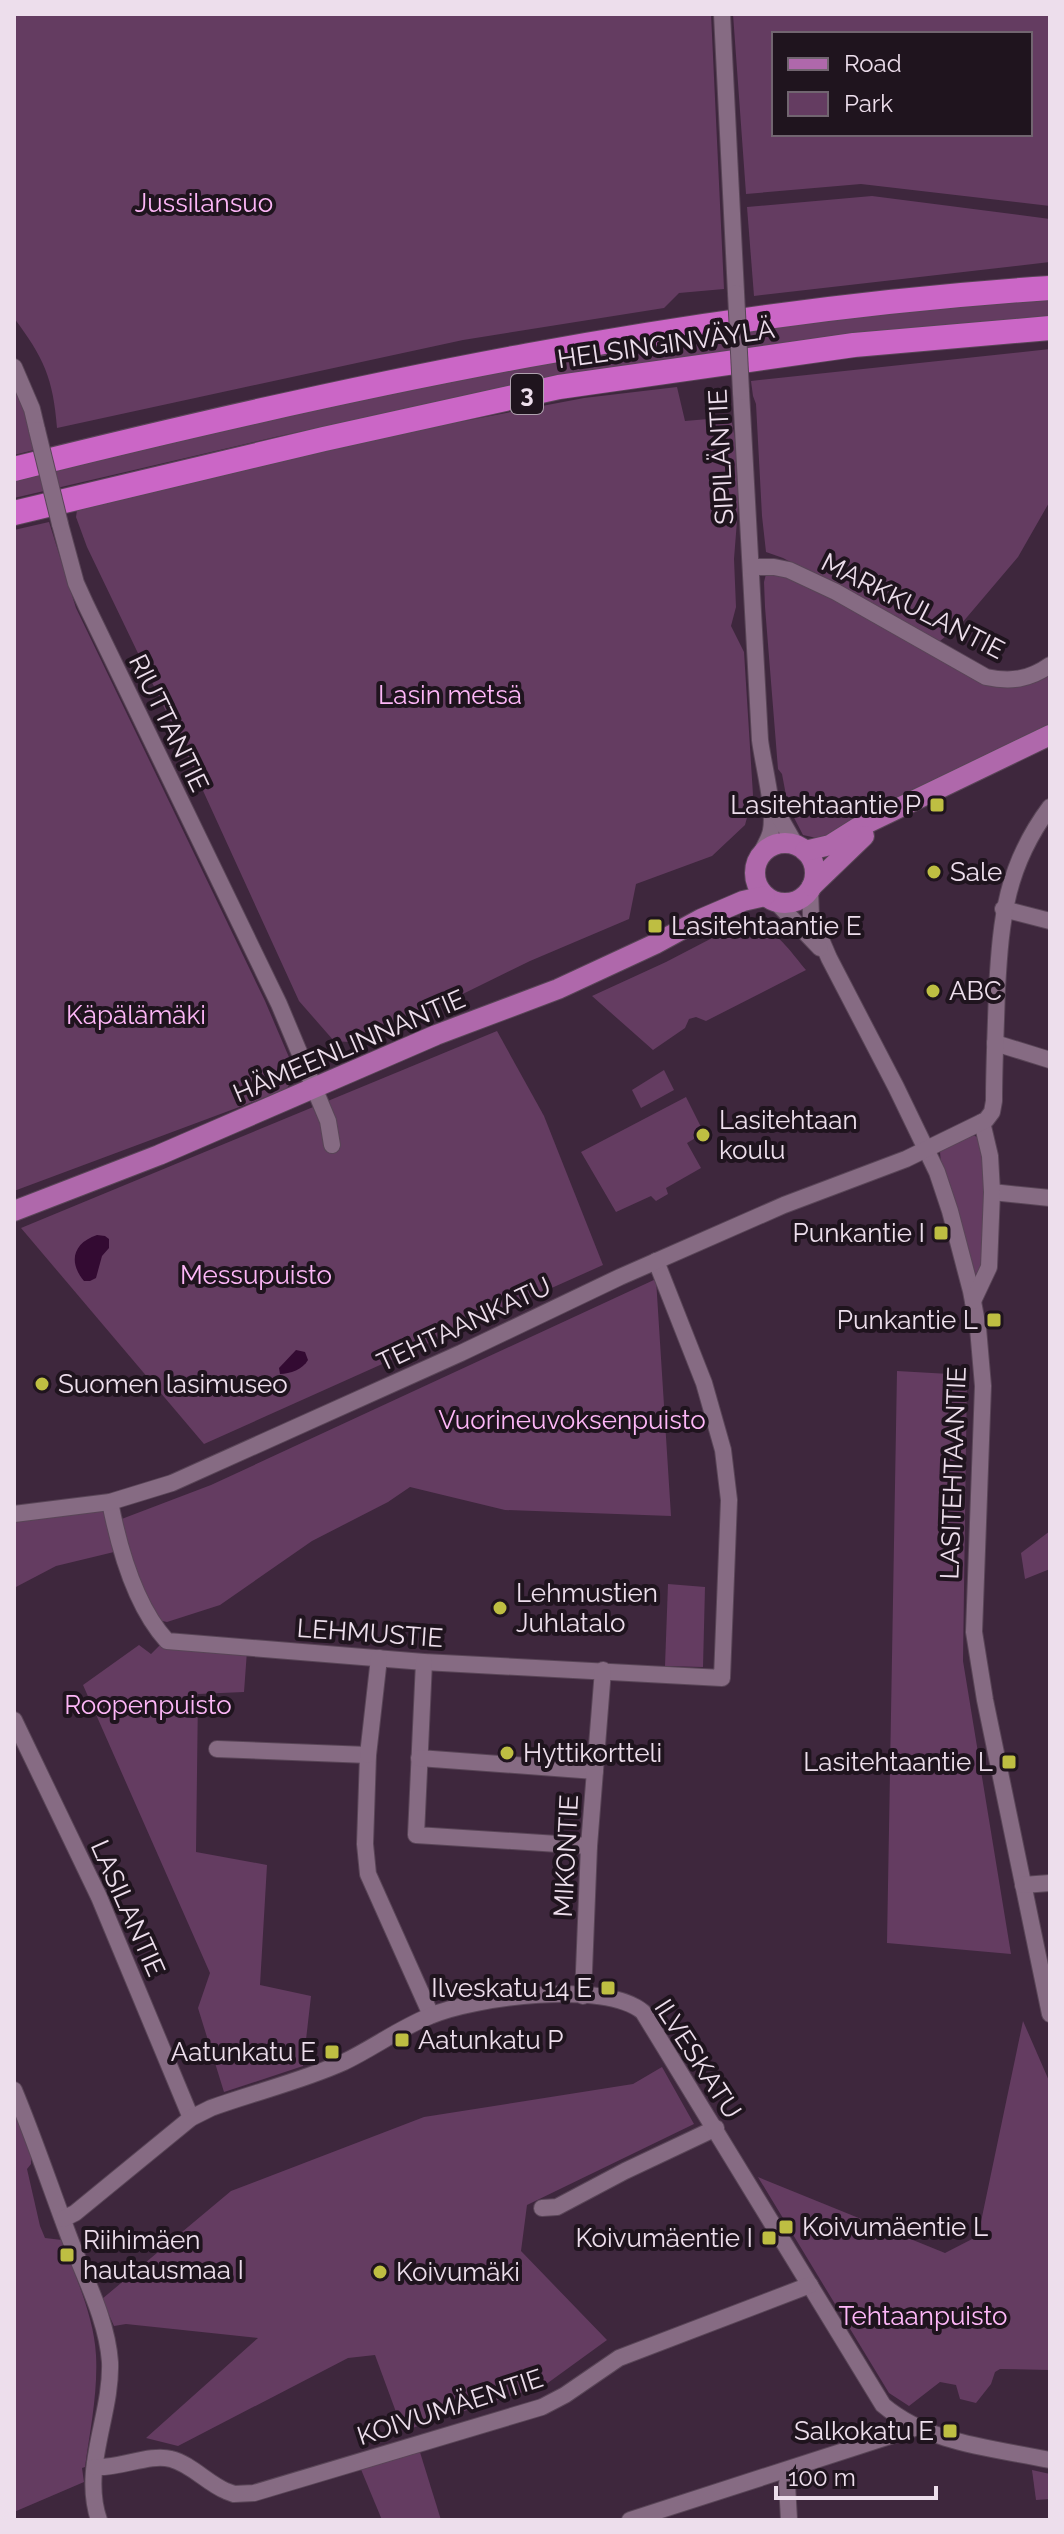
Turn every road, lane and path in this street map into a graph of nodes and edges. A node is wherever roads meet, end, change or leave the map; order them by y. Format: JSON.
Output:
{"nodes":[{"id":1,"x":722,"y":14,"type":"edge"},
{"id":2,"x":1050,"y":288,"type":"edge"},
{"id":3,"x":1050,"y":328,"type":"edge"},
{"id":4,"x":14,"y":367,"type":"edge"},
{"id":5,"x":14,"y":469,"type":"edge"},
{"id":6,"x":14,"y":513,"type":"edge"},
{"id":7,"x":751,"y":567,"type":"junction"},
{"id":8,"x":1050,"y":665,"type":"edge"},
{"id":9,"x":1050,"y":735,"type":"edge"},
{"id":10,"x":770,"y":801,"type":"junction"},
{"id":11,"x":1050,"y":807,"type":"edge"},
{"id":12,"x":888,"y":815,"type":"junction"},
{"id":13,"x":800,"y":848,"type":"junction"},
{"id":14,"x":758,"y":861,"type":"junction"},
{"id":15,"x":811,"y":888,"type":"junction"},
{"id":16,"x":771,"y":900,"type":"junction"},
{"id":17,"x":1003,"y":909,"type":"junction"},
{"id":18,"x":701,"y":919,"type":"junction"},
{"id":19,"x":1050,"y":921,"type":"edge"},
{"id":20,"x":829,"y":958,"type":"junction"},
{"id":21,"x":995,"y":1043,"type":"junction"},
{"id":22,"x":1050,"y":1060,"type":"edge"},
{"id":23,"x":314,"y":1087,"type":"junction"},
{"id":24,"x":982,"y":1122,"type":"junction"},
{"id":25,"x":332,"y":1145,"type":"dead end"},
{"id":26,"x":926,"y":1148,"type":"junction"},
{"id":27,"x":992,"y":1192,"type":"junction"},
{"id":28,"x":1050,"y":1198,"type":"edge"},
{"id":29,"x":14,"y":1211,"type":"edge"},
{"id":30,"x":656,"y":1261,"type":"junction"},
{"id":31,"x":973,"y":1301,"type":"junction"},
{"id":32,"x":110,"y":1502,"type":"junction"},
{"id":33,"x":14,"y":1514,"type":"edge"},
{"id":34,"x":379,"y":1658,"type":"junction"},
{"id":35,"x":424,"y":1662,"type":"junction"},
{"id":36,"x":603,"y":1670,"type":"junction"},
{"id":37,"x":14,"y":1720,"type":"edge"},
{"id":38,"x":217,"y":1749,"type":"dead end"},
{"id":39,"x":368,"y":1755,"type":"junction"},
{"id":40,"x":419,"y":1758,"type":"junction"},
{"id":41,"x":595,"y":1771,"type":"junction"},
{"id":42,"x":589,"y":1846,"type":"junction"},
{"id":43,"x":1050,"y":1883,"type":"edge"},
{"id":44,"x":1023,"y":1885,"type":"junction"},
{"id":45,"x":583,"y":1996,"type":"junction"},
{"id":46,"x":1050,"y":2014,"type":"edge"},
{"id":47,"x":431,"y":2015,"type":"junction"},
{"id":48,"x":14,"y":2090,"type":"edge"},
{"id":49,"x":191,"y":2118,"type":"junction"},
{"id":50,"x":716,"y":2128,"type":"junction"},
{"id":51,"x":542,"y":2208,"type":"dead end"},
{"id":52,"x":63,"y":2219,"type":"junction"},
{"id":53,"x":810,"y":2285,"type":"junction"},
{"id":54,"x":915,"y":2428,"type":"junction"},
{"id":55,"x":1050,"y":2460,"type":"edge"},
{"id":56,"x":95,"y":2467,"type":"junction"},
{"id":57,"x":789,"y":2470,"type":"junction"},
{"id":58,"x":99,"y":2520,"type":"edge"},
{"id":59,"x":630,"y":2520,"type":"edge"},
{"id":60,"x":789,"y":2520,"type":"edge"}],
"edges":[{"from":1,"to":7,"type":"street","name":"SIPILÄNTIE","bridge":true},
{"from":2,"to":5,"type":"highway","name":"HELSINGINVÄYLÄ","number":"3"},
{"from":3,"to":6,"type":"highway","name":"HELSINGINVÄYLÄ","number":"3"},
{"from":4,"to":23,"type":"street","name":"RIUTTANTIE","bridge":true},
{"from":7,"to":8,"type":"street","name":"MARKKULANTIE"},
{"from":7,"to":10,"type":"street","name":"SIPILÄNTIE"},
{"from":9,"to":12,"type":"main road"},
{"from":10,"to":13,"type":"street","name":"SIPILÄNTIE"},
{"from":10,"to":14,"type":"street","name":"SIPILÄNTIE"},
{"from":11,"to":17,"type":"street"},
{"from":12,"to":13,"type":"main road"},
{"from":12,"to":15,"type":"main road"},
{"from":13,"to":14,"type":"main road"},
{"from":13,"to":15,"type":"main road"},
{"from":14,"to":16,"type":"main road"},
{"from":14,"to":18,"type":"main road","name":"HÄMEENLINNANTIE"},
{"from":15,"to":16,"type":"main road"},
{"from":15,"to":20,"type":"street","name":"LASITEHTAANTIE"},
{"from":16,"to":18,"type":"main road","name":"HÄMEENLINNANTIE"},
{"from":16,"to":20,"type":"street","name":"LASITEHTAANTIE"},
{"from":17,"to":19,"type":"street"},
{"from":17,"to":21,"type":"street"},
{"from":18,"to":23,"type":"main road","name":"HÄMEENLINNANTIE"},
{"from":20,"to":26,"type":"street","name":"LASITEHTAANTIE"},
{"from":21,"to":22,"type":"street"},
{"from":21,"to":24,"type":"street"},
{"from":23,"to":25,"type":"street","name":"RIUTTANTIE"},
{"from":23,"to":29,"type":"main road","name":"HÄMEENLINNANTIE"},
{"from":24,"to":26,"type":"street","name":"TEHTAANKATU"},
{"from":24,"to":27,"type":"street"},
{"from":26,"to":30,"type":"street","name":"TEHTAANKATU"},
{"from":26,"to":31,"type":"street","name":"LASITEHTAANTIE"},
{"from":27,"to":28,"type":"street"},
{"from":27,"to":31,"type":"street"},
{"from":30,"to":32,"type":"street","name":"TEHTAANKATU"},
{"from":30,"to":36,"type":"street","name":"LEHMUSTIE"},
{"from":31,"to":44,"type":"street","name":"LASITEHTAANTIE"},
{"from":32,"to":33,"type":"street","name":"TEHTAANKATU"},
{"from":32,"to":34,"type":"street","name":"LEHMUSTIE"},
{"from":34,"to":35,"type":"street","name":"LEHMUSTIE"},
{"from":34,"to":39,"type":"street"},
{"from":35,"to":36,"type":"street","name":"LEHMUSTIE"},
{"from":35,"to":40,"type":"street"},
{"from":36,"to":41,"type":"street","name":"MIKONTIE"},
{"from":37,"to":49,"type":"street","name":"LASILANTIE"},
{"from":38,"to":39,"type":"street"},
{"from":39,"to":47,"type":"street"},
{"from":40,"to":41,"type":"street"},
{"from":40,"to":42,"type":"street"},
{"from":41,"to":42,"type":"street","name":"MIKONTIE"},
{"from":42,"to":45,"type":"street","name":"MIKONTIE"},
{"from":43,"to":44,"type":"street"},
{"from":44,"to":46,"type":"street","name":"LASITEHTAANTIE"},
{"from":45,"to":47,"type":"street","name":"ILVESKATU"},
{"from":45,"to":50,"type":"street","name":"ILVESKATU"},
{"from":47,"to":49,"type":"street","name":"ILVESKATU"},
{"from":48,"to":52,"type":"street"},
{"from":49,"to":52,"type":"street","name":"ILVESKATU"},
{"from":50,"to":51,"type":"street"},
{"from":50,"to":53,"type":"street","name":"ILVESKATU"},
{"from":52,"to":56,"type":"street"},
{"from":53,"to":54,"type":"street","name":"ILVESKATU"},
{"from":53,"to":56,"type":"street","name":"KOIVUMÄENTIE"},
{"from":54,"to":55,"type":"street","name":"ILVESKATU"},
{"from":54,"to":57,"type":"street"},
{"from":56,"to":58,"type":"street"},
{"from":57,"to":59,"type":"street"},
{"from":57,"to":60,"type":"street"}]}
